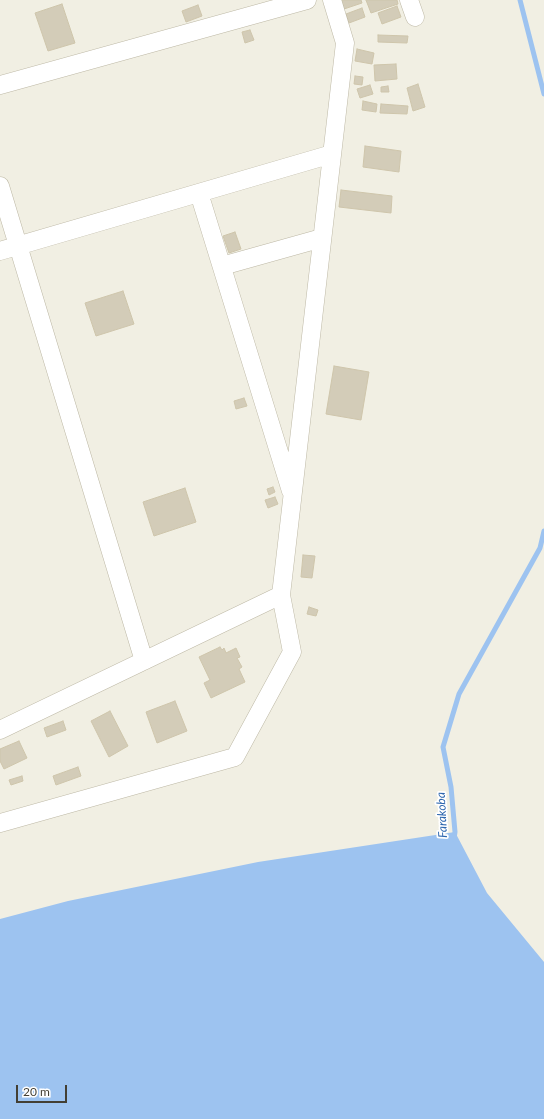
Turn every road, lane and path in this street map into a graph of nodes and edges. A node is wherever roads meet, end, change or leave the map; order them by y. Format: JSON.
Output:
{"nodes":[{"id":1,"x":307,"y":0,"type":"edge"},
{"id":2,"x":332,"y":0,"type":"edge"},
{"id":3,"x":410,"y":0,"type":"edge"},
{"id":4,"x":415,"y":17,"type":"dead end"},
{"id":5,"x":0,"y":85,"type":"edge"},
{"id":6,"x":332,"y":154,"type":"junction"},
{"id":7,"x":0,"y":186,"type":"edge"},
{"id":8,"x":199,"y":193,"type":"junction"},
{"id":9,"x":322,"y":238,"type":"junction"},
{"id":10,"x":18,"y":246,"type":"junction"},
{"id":11,"x":0,"y":251,"type":"edge"},
{"id":12,"x":222,"y":266,"type":"junction"},
{"id":13,"x":293,"y":497,"type":"junction"},
{"id":14,"x":282,"y":595,"type":"junction"},
{"id":15,"x":144,"y":661,"type":"junction"},
{"id":16,"x":0,"y":730,"type":"edge"},
{"id":17,"x":0,"y":823,"type":"edge"}],
"edges":[{"from":1,"to":5,"type":"street"},
{"from":2,"to":6,"type":"street"},
{"from":3,"to":4,"type":"street"},
{"from":6,"to":8,"type":"street"},
{"from":6,"to":9,"type":"street"},
{"from":7,"to":10,"type":"street"},
{"from":8,"to":10,"type":"street"},
{"from":8,"to":12,"type":"street"},
{"from":9,"to":12,"type":"street"},
{"from":9,"to":13,"type":"street"},
{"from":10,"to":11,"type":"street"},
{"from":10,"to":15,"type":"street"},
{"from":12,"to":13,"type":"street"},
{"from":13,"to":14,"type":"street"},
{"from":14,"to":15,"type":"street"},
{"from":14,"to":17,"type":"street"},
{"from":15,"to":16,"type":"street"}]}
